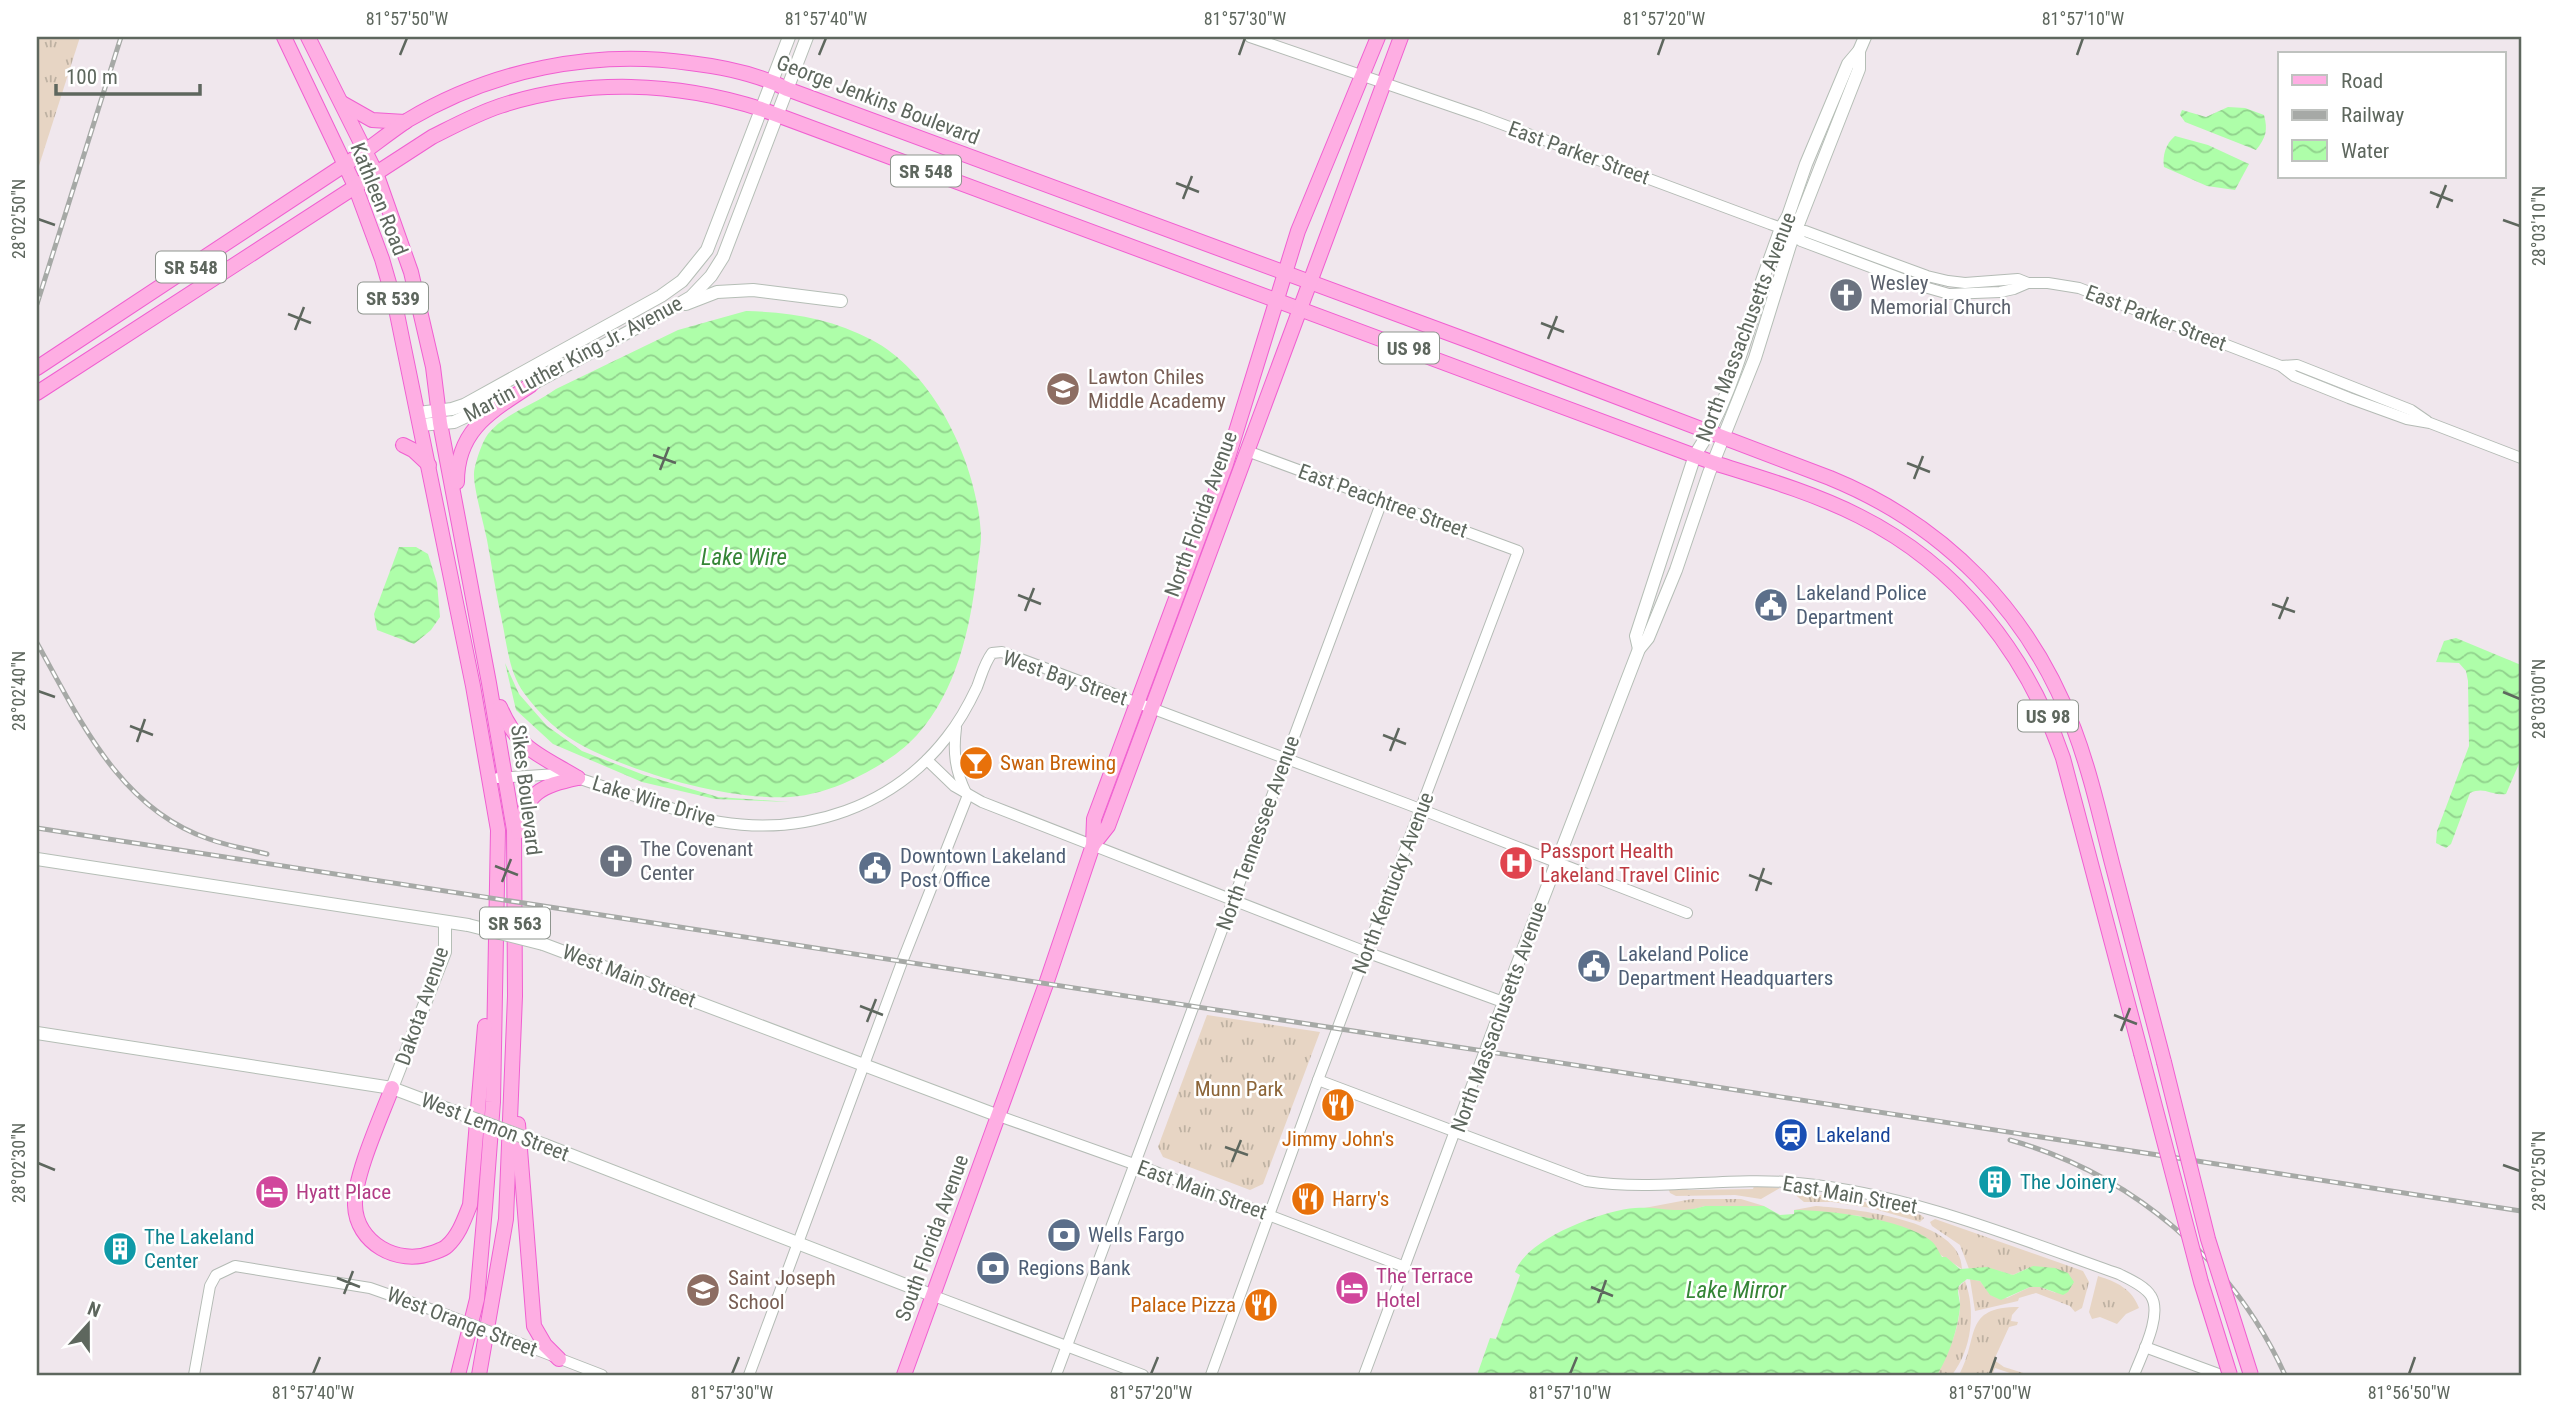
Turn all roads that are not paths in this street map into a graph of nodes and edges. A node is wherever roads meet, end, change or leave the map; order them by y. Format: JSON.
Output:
{"nodes":[{"id":1,"x":284,"y":37,"type":"edge"},
{"id":2,"x":308,"y":37,"type":"edge"},
{"id":3,"x":789,"y":37,"type":"edge"},
{"id":4,"x":807,"y":37,"type":"edge"},
{"id":5,"x":1250,"y":37,"type":"edge"},
{"id":6,"x":1378,"y":37,"type":"edge"},
{"id":7,"x":1401,"y":37,"type":"edge"},
{"id":8,"x":1865,"y":37,"type":"edge"},
{"id":9,"x":1859,"y":51,"type":"junction"},
{"id":10,"x":1362,"y":76,"type":"junction"},
{"id":11,"x":771,"y":81,"type":"junction"},
{"id":12,"x":1383,"y":83,"type":"junction"},
{"id":13,"x":787,"y":89,"type":"junction"},
{"id":14,"x":341,"y":103,"type":"junction"},
{"id":15,"x":761,"y":108,"type":"junction"},
{"id":16,"x":778,"y":114,"type":"junction"},
{"id":17,"x":405,"y":122,"type":"junction"},
{"id":18,"x":364,"y":152,"type":"junction"},
{"id":19,"x":344,"y":165,"type":"junction"},
{"id":20,"x":376,"y":173,"type":"junction"},
{"id":21,"x":355,"y":187,"type":"junction"},
{"id":22,"x":1781,"y":228,"type":"junction"},
{"id":23,"x":1796,"y":233,"type":"junction"},
{"id":24,"x":1285,"y":272,"type":"junction"},
{"id":25,"x":1309,"y":281,"type":"junction"},
{"id":26,"x":1277,"y":300,"type":"junction"},
{"id":27,"x":841,"y":301,"type":"dead end"},
{"id":28,"x":1300,"y":308,"type":"junction"},
{"id":29,"x":669,"y":310,"type":"junction"},
{"id":30,"x":37,"y":369,"type":"edge"},
{"id":31,"x":531,"y":385,"type":"junction"},
{"id":32,"x":37,"y":393,"type":"edge"},
{"id":33,"x":440,"y":417,"type":"junction"},
{"id":34,"x":419,"y":419,"type":"junction"},
{"id":35,"x":1710,"y":433,"type":"junction"},
{"id":36,"x":1724,"y":438,"type":"junction"},
{"id":37,"x":403,"y":445,"type":"dead end"},
{"id":38,"x":1247,"y":451,"type":"junction"},
{"id":39,"x":1695,"y":455,"type":"junction"},
{"id":40,"x":2521,"y":457,"type":"edge"},
{"id":41,"x":1714,"y":463,"type":"junction"},
{"id":42,"x":429,"y":465,"type":"junction"},
{"id":43,"x":1382,"y":501,"type":"junction"},
{"id":44,"x":1210,"y":508,"type":"junction"},
{"id":45,"x":457,"y":515,"type":"junction"},
{"id":46,"x":1518,"y":551,"type":"joint"},
{"id":47,"x":1202,"y":570,"type":"junction"},
{"id":48,"x":1639,"y":649,"type":"junction"},
{"id":49,"x":992,"y":653,"type":"joint"},
{"id":50,"x":489,"y":683,"type":"junction"},
{"id":51,"x":1137,"y":703,"type":"junction"},
{"id":52,"x":1152,"y":708,"type":"junction"},
{"id":53,"x":957,"y":724,"type":"junction"},
{"id":54,"x":1286,"y":758,"type":"junction"},
{"id":55,"x":927,"y":760,"type":"junction"},
{"id":56,"x":506,"y":777,"type":"junction"},
{"id":57,"x":578,"y":778,"type":"junction"},
{"id":58,"x":490,"y":779,"type":"junction"},
{"id":59,"x":968,"y":795,"type":"junction"},
{"id":60,"x":1421,"y":809,"type":"junction"},
{"id":61,"x":1093,"y":845,"type":"junction"},
{"id":62,"x":514,"y":850,"type":"junction"},
{"id":63,"x":37,"y":859,"type":"edge"},
{"id":64,"x":1557,"y":862,"type":"junction"},
{"id":65,"x":1234,"y":900,"type":"junction"},
{"id":66,"x":1688,"y":913,"type":"dead end"},
{"id":67,"x":445,"y":922,"type":"junction"},
{"id":68,"x":1366,"y":952,"type":"junction"},
{"id":69,"x":494,"y":969,"type":"junction"},
{"id":70,"x":1503,"y":1002,"type":"junction"},
{"id":71,"x":37,"y":1033,"type":"edge"},
{"id":72,"x":865,"y":1064,"type":"junction"},
{"id":73,"x":513,"y":1066,"type":"junction"},
{"id":74,"x":1318,"y":1080,"type":"junction"},
{"id":75,"x":392,"y":1088,"type":"junction"},
{"id":76,"x":999,"y":1116,"type":"junction"},
{"id":77,"x":1456,"y":1132,"type":"junction"},
{"id":78,"x":1134,"y":1165,"type":"junction"},
{"id":79,"x":1269,"y":1215,"type":"junction"},
{"id":80,"x":798,"y":1242,"type":"junction"},
{"id":81,"x":1405,"y":1267,"type":"junction"},
{"id":82,"x":934,"y":1296,"type":"junction"},
{"id":83,"x":1067,"y":1347,"type":"junction"},
{"id":84,"x":2145,"y":1347,"type":"junction"},
{"id":85,"x":559,"y":1359,"type":"junction"},
{"id":86,"x":194,"y":1375,"type":"edge"},
{"id":87,"x":458,"y":1375,"type":"edge"},
{"id":88,"x":479,"y":1375,"type":"edge"},
{"id":89,"x":602,"y":1375,"type":"edge"},
{"id":90,"x":749,"y":1375,"type":"edge"},
{"id":91,"x":904,"y":1375,"type":"edge"},
{"id":92,"x":1056,"y":1375,"type":"edge"},
{"id":93,"x":1143,"y":1375,"type":"edge"},
{"id":94,"x":1211,"y":1375,"type":"edge"},
{"id":95,"x":1364,"y":1375,"type":"edge"},
{"id":96,"x":2134,"y":1375,"type":"edge"},
{"id":97,"x":2221,"y":1375,"type":"edge"},
{"id":98,"x":2230,"y":1375,"type":"edge"},
{"id":99,"x":2251,"y":1375,"type":"edge"}],
"edges":[{"from":1,"to":19,"type":"main road","name":"Kathleen Road","number":"SR 539"},
{"from":2,"to":14,"type":"main road","name":"Kathleen Road","number":"SR 539"},
{"from":3,"to":11,"type":"main road","name":"Martin Luther King Jr. Avenue"},
{"from":4,"to":13,"type":"main road","name":"Martin Luther King Jr. Avenue"},
{"from":5,"to":10,"type":"street","name":"East Parker Street"},
{"from":6,"to":10,"type":"main road","name":"North Florida Avenue"},
{"from":7,"to":12,"type":"main road","name":"North Florida Avenue"},
{"from":8,"to":9,"type":"main road","name":"North Massachusetts Avenue"},
{"from":9,"to":22,"type":"main road","name":"North Massachusetts Avenue"},
{"from":9,"to":23,"type":"main road","name":"North Massachusetts Avenue"},
{"from":10,"to":12,"type":"street","name":"East Parker Street"},
{"from":10,"to":24,"type":"main road","name":"North Florida Avenue"},
{"from":11,"to":13,"type":"main road","name":"George Jenkins Boulevard","number":"SR 548"},
{"from":11,"to":15,"type":"main road","name":"Martin Luther King Jr. Avenue"},
{"from":11,"to":17,"type":"main road","name":"George Jenkins Boulevard","number":"SR 548"},
{"from":12,"to":22,"type":"street","name":"East Parker Street"},
{"from":12,"to":25,"type":"main road","name":"North Florida Avenue"},
{"from":13,"to":16,"type":"main road","name":"Martin Luther King Jr. Avenue"},
{"from":13,"to":24,"type":"main road","name":"George Jenkins Boulevard","number":"SR 548"},
{"from":14,"to":17,"type":"main road"},
{"from":14,"to":18,"type":"main road","name":"Kathleen Road","number":"SR 539"},
{"from":15,"to":16,"type":"main road","number":"SR 548"},
{"from":15,"to":20,"type":"main road","number":"SR 548"},
{"from":15,"to":33,"type":"main road","name":"Martin Luther King Jr. Avenue"},
{"from":16,"to":26,"type":"main road","number":"SR 548"},
{"from":16,"to":29,"type":"main road","name":"Martin Luther King Jr. Avenue"},
{"from":17,"to":18,"type":"main road","name":"George Jenkins Boulevard","number":"SR 548"},
{"from":18,"to":19,"type":"main road","name":"George Jenkins Boulevard","number":"SR 548"},
{"from":18,"to":20,"type":"main road","name":"Kathleen Road","number":"SR 539"},
{"from":19,"to":21,"type":"main road","name":"Kathleen Road","number":"SR 539"},
{"from":19,"to":30,"type":"main road","name":"George Jenkins Boulevard","number":"SR 548"},
{"from":20,"to":21,"type":"main road","number":"SR 548"},
{"from":20,"to":33,"type":"main road","name":"Kathleen Road","number":"SR 539"},
{"from":21,"to":32,"type":"main road","number":"SR 548"},
{"from":21,"to":34,"type":"main road","name":"Kathleen Road","number":"SR 539"},
{"from":22,"to":23,"type":"street","name":"East Parker Street"},
{"from":22,"to":35,"type":"main road","name":"North Massachusetts Avenue"},
{"from":23,"to":36,"type":"main road","name":"North Massachusetts Avenue"},
{"from":23,"to":40,"type":"street","name":"East Parker Street"},
{"from":24,"to":25,"type":"main road","name":"George Jenkins Boulevard","number":"SR 548"},
{"from":24,"to":26,"type":"main road","name":"North Florida Avenue"},
{"from":25,"to":28,"type":"main road","name":"North Florida Avenue"},
{"from":25,"to":35,"type":"main road","number":"US 98"},
{"from":26,"to":28,"type":"main road","number":"US 98"},
{"from":26,"to":44,"type":"main road","name":"North Florida Avenue"},
{"from":27,"to":29,"type":"main road"},
{"from":28,"to":38,"type":"main road","name":"North Florida Avenue"},
{"from":28,"to":39,"type":"main road","number":"US 98"},
{"from":29,"to":31,"type":"main road","name":"Martin Luther King Jr. Avenue"},
{"from":31,"to":33,"type":"main road","name":"Martin Luther King Jr. Avenue"},
{"from":31,"to":45,"type":"main road"},
{"from":33,"to":34,"type":"main road","name":"Martin Luther King Jr. Avenue"},
{"from":33,"to":45,"type":"main road","name":"Sikes Boulevard","number":"SR 563"},
{"from":34,"to":42,"type":"main road","name":"Sikes Boulevard","number":"SR 563"},
{"from":35,"to":36,"type":"main road","number":"US 98"},
{"from":35,"to":39,"type":"main road","name":"North Massachusetts Avenue"},
{"from":36,"to":41,"type":"main road","name":"North Massachusetts Avenue"},
{"from":36,"to":99,"type":"main road","number":"US 98","bridge":true},
{"from":37,"to":42,"type":"main road"},
{"from":38,"to":43,"type":"street","name":"East Peachtree Street"},
{"from":38,"to":47,"type":"main road","name":"North Florida Avenue"},
{"from":39,"to":41,"type":"main road","number":"US 98"},
{"from":39,"to":48,"type":"main road","name":"North Massachusetts Avenue"},
{"from":41,"to":48,"type":"main road","name":"North Massachusetts Avenue"},
{"from":41,"to":98,"type":"main road","number":"US 98","bridge":true},
{"from":42,"to":58,"type":"main road","name":"Sikes Boulevard","number":"SR 563"},
{"from":43,"to":46,"type":"street","name":"East Peachtree Street"},
{"from":43,"to":54,"type":"street","name":"North Tennessee Avenue"},
{"from":44,"to":47,"type":"main road"},
{"from":44,"to":51,"type":"main road","name":"North Florida Avenue"},
{"from":45,"to":50,"type":"main road","name":"Sikes Boulevard","number":"SR 563"},
{"from":46,"to":60,"type":"street","name":"North Kentucky Avenue"},
{"from":47,"to":52,"type":"main road","name":"North Florida Avenue"},
{"from":48,"to":64,"type":"main road","name":"North Massachusetts Avenue"},
{"from":49,"to":51,"type":"street","name":"West Bay Street"},
{"from":49,"to":53,"type":"street","name":"Lake Wire Drive"},
{"from":50,"to":56,"type":"main road","name":"Sikes Boulevard","number":"SR 563"},
{"from":50,"to":57,"type":"main road"},
{"from":51,"to":52,"type":"street","name":"West Bay Street"},
{"from":51,"to":61,"type":"main road","name":"North Florida Avenue"},
{"from":52,"to":54,"type":"street","name":"West Bay Street"},
{"from":52,"to":61,"type":"main road","name":"North Florida Avenue"},
{"from":53,"to":55,"type":"street","name":"Lake Wire Drive"},
{"from":53,"to":59,"type":"street"},
{"from":54,"to":60,"type":"street","name":"West Bay Street"},
{"from":54,"to":65,"type":"street","name":"North Tennessee Avenue"},
{"from":55,"to":57,"type":"street","name":"Lake Wire Drive"},
{"from":55,"to":59,"type":"street"},
{"from":56,"to":57,"type":"street","name":"Lake Wire Drive"},
{"from":56,"to":58,"type":"street","name":"Lake Wire Drive"},
{"from":56,"to":62,"type":"main road","name":"Sikes Boulevard","number":"SR 563"},
{"from":57,"to":62,"type":"main road"},
{"from":58,"to":69,"type":"main road","name":"Sikes Boulevard","number":"SR 563"},
{"from":59,"to":61,"type":"street"},
{"from":59,"to":72,"type":"street"},
{"from":60,"to":64,"type":"street","name":"West Bay Street"},
{"from":60,"to":68,"type":"street","name":"North Kentucky Avenue"},
{"from":61,"to":65,"type":"street"},
{"from":61,"to":76,"type":"main road","name":"North Florida Avenue"},
{"from":62,"to":73,"type":"main road","name":"Sikes Boulevard","number":"SR 563"},
{"from":63,"to":67,"type":"main road","name":"West Main Street"},
{"from":64,"to":66,"type":"street","name":"West Bay Street"},
{"from":64,"to":70,"type":"main road","name":"North Massachusetts Avenue"},
{"from":65,"to":68,"type":"street"},
{"from":65,"to":78,"type":"street","name":"North Tennessee Avenue"},
{"from":67,"to":72,"type":"main road","name":"West Main Street","bridge":true},
{"from":67,"to":75,"type":"main road","name":"Dakota Avenue"},
{"from":68,"to":70,"type":"street"},
{"from":68,"to":74,"type":"street","name":"North Kentucky Avenue"},
{"from":69,"to":75,"type":"main road"},
{"from":69,"to":87,"type":"main road","name":"Sikes Boulevard","number":"SR 563"},
{"from":70,"to":77,"type":"street","name":"North Massachusetts Avenue"},
{"from":71,"to":75,"type":"main road","name":"West Lemon Street"},
{"from":72,"to":76,"type":"main road","name":"West Main Street"},
{"from":72,"to":80,"type":"street"},
{"from":73,"to":85,"type":"main road"},
{"from":73,"to":88,"type":"main road","name":"Sikes Boulevard","number":"SR 563"},
{"from":74,"to":77,"type":"street","name":"East Main Street"},
{"from":74,"to":79,"type":"street","name":"North Kentucky Avenue"},
{"from":75,"to":80,"type":"main road","name":"West Lemon Street","bridge":true},
{"from":76,"to":78,"type":"street","name":"East Main Street"},
{"from":76,"to":82,"type":"main road","name":"South Florida Avenue"},
{"from":77,"to":81,"type":"street","name":"North Massachusetts Avenue"},
{"from":77,"to":84,"type":"street","name":"East Main Street"},
{"from":78,"to":79,"type":"street","name":"East Main Street"},
{"from":78,"to":83,"type":"street","name":"North Tennessee Avenue"},
{"from":79,"to":81,"type":"street","name":"East Main Street"},
{"from":79,"to":94,"type":"street","name":"North Kentucky Avenue"},
{"from":80,"to":82,"type":"main road","name":"West Lemon Street"},
{"from":80,"to":90,"type":"street"},
{"from":81,"to":95,"type":"street","name":"North Massachusetts Avenue"},
{"from":82,"to":83,"type":"street"},
{"from":82,"to":91,"type":"main road","name":"South Florida Avenue"},
{"from":83,"to":92,"type":"street","name":"North Tennessee Avenue"},
{"from":83,"to":93,"type":"street"},
{"from":84,"to":96,"type":"street","name":"East Main Street"},
{"from":84,"to":97,"type":"street"},
{"from":85,"to":86,"type":"street","name":"West Orange Street","bridge":true},
{"from":85,"to":89,"type":"street","name":"West Orange Street"}]}
